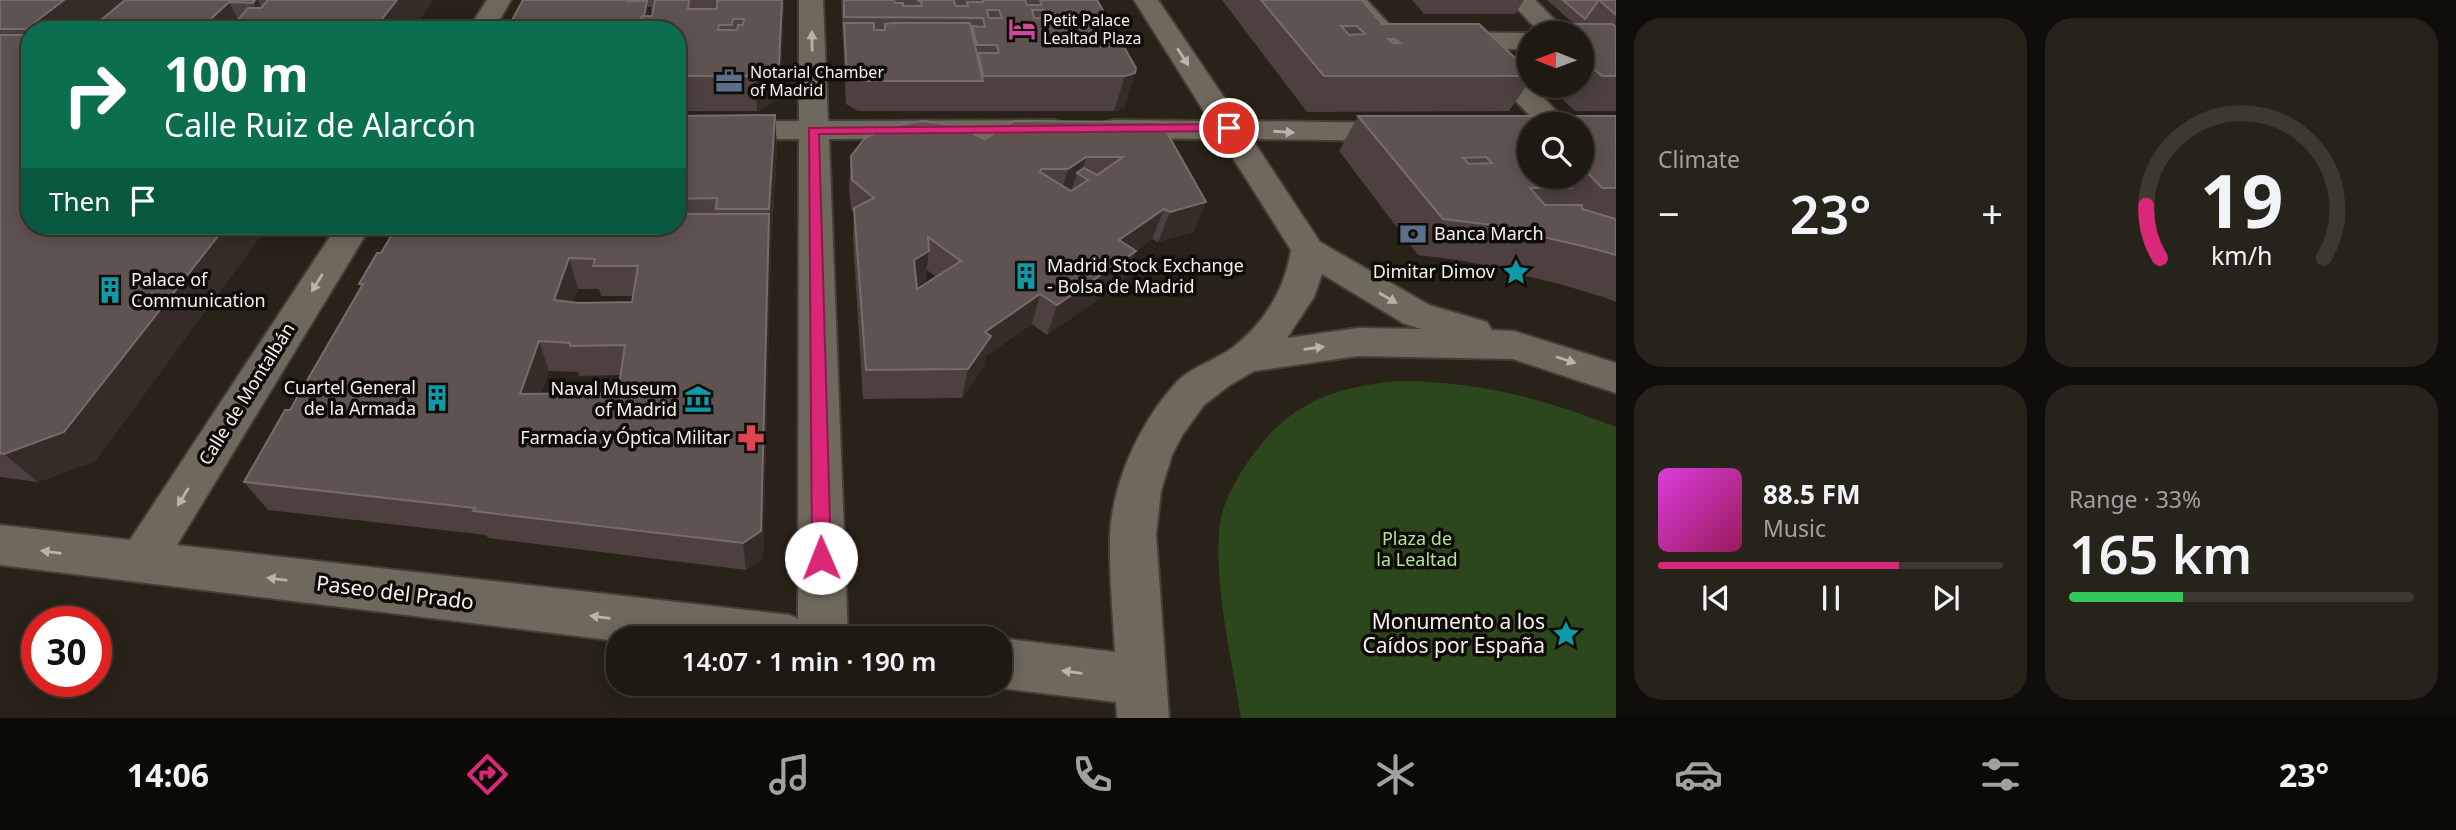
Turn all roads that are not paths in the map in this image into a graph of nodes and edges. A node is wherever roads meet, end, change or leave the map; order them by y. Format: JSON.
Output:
{"nodes":[{"id":1,"x":499,"y":0,"type":"edge"},
{"id":2,"x":811,"y":0,"type":"edge"},
{"id":3,"x":1146,"y":0,"type":"edge"},
{"id":4,"x":1353,"y":0,"type":"edge"},
{"id":5,"x":1521,"y":0,"type":"edge"},
{"id":6,"x":486,"y":21,"type":"edge"},
{"id":7,"x":1543,"y":21,"type":"edge"},
{"id":8,"x":1472,"y":40,"type":"junction"},
{"id":9,"x":1517,"y":41,"type":"edge"},
{"id":10,"x":1542,"y":112,"type":"edge"},
{"id":11,"x":1229,"y":128,"type":"junction"},
{"id":12,"x":813,"y":130,"type":"junction"},
{"id":13,"x":686,"y":131,"type":"edge"},
{"id":14,"x":1434,"y":132,"type":"edge"},
{"id":15,"x":348,"y":235,"type":"edge"},
{"id":16,"x":1308,"y":250,"type":"junction"},
{"id":17,"x":1514,"y":345,"type":"junction"},
{"id":18,"x":1246,"y":358,"type":"junction"},
{"id":19,"x":1616,"y":378,"type":"edge"},
{"id":20,"x":0,"y":545,"type":"edge"},
{"id":21,"x":141,"y":563,"type":"junction"},
{"id":22,"x":679,"y":626,"type":"edge"},
{"id":23,"x":822,"y":626,"type":"edge"},
{"id":24,"x":1012,"y":666,"type":"edge"},
{"id":25,"x":1141,"y":699,"type":"edge"}],
"edges":[{"from":1,"to":6,"type":"street"},
{"from":12,"to":2,"type":"street","one_way":true},
{"from":3,"to":11,"type":"street","one_way":true},
{"from":4,"to":8,"type":"street"},
{"from":5,"to":7,"type":"street"},
{"from":8,"to":9,"type":"street"},
{"from":8,"to":10,"type":"street"},
{"from":11,"to":12,"type":"street"},
{"from":11,"to":14,"type":"street","one_way":true},
{"from":11,"to":16,"type":"street"},
{"from":12,"to":13,"type":"street"},
{"from":12,"to":23,"type":"street"},
{"from":15,"to":21,"type":"street","name":"Calle de Montalbán","one_way":true},
{"from":16,"to":17,"type":"street","one_way":true},
{"from":16,"to":18,"type":"street"},
{"from":18,"to":17,"type":"street","one_way":true},
{"from":17,"to":19,"type":"street","one_way":true},
{"from":18,"to":25,"type":"street"},
{"from":21,"to":20,"type":"street","name":"Paseo del Prado","one_way":true},
{"from":22,"to":21,"type":"street","name":"Paseo del Prado","one_way":true},
{"from":25,"to":24,"type":"street","one_way":true}]}
